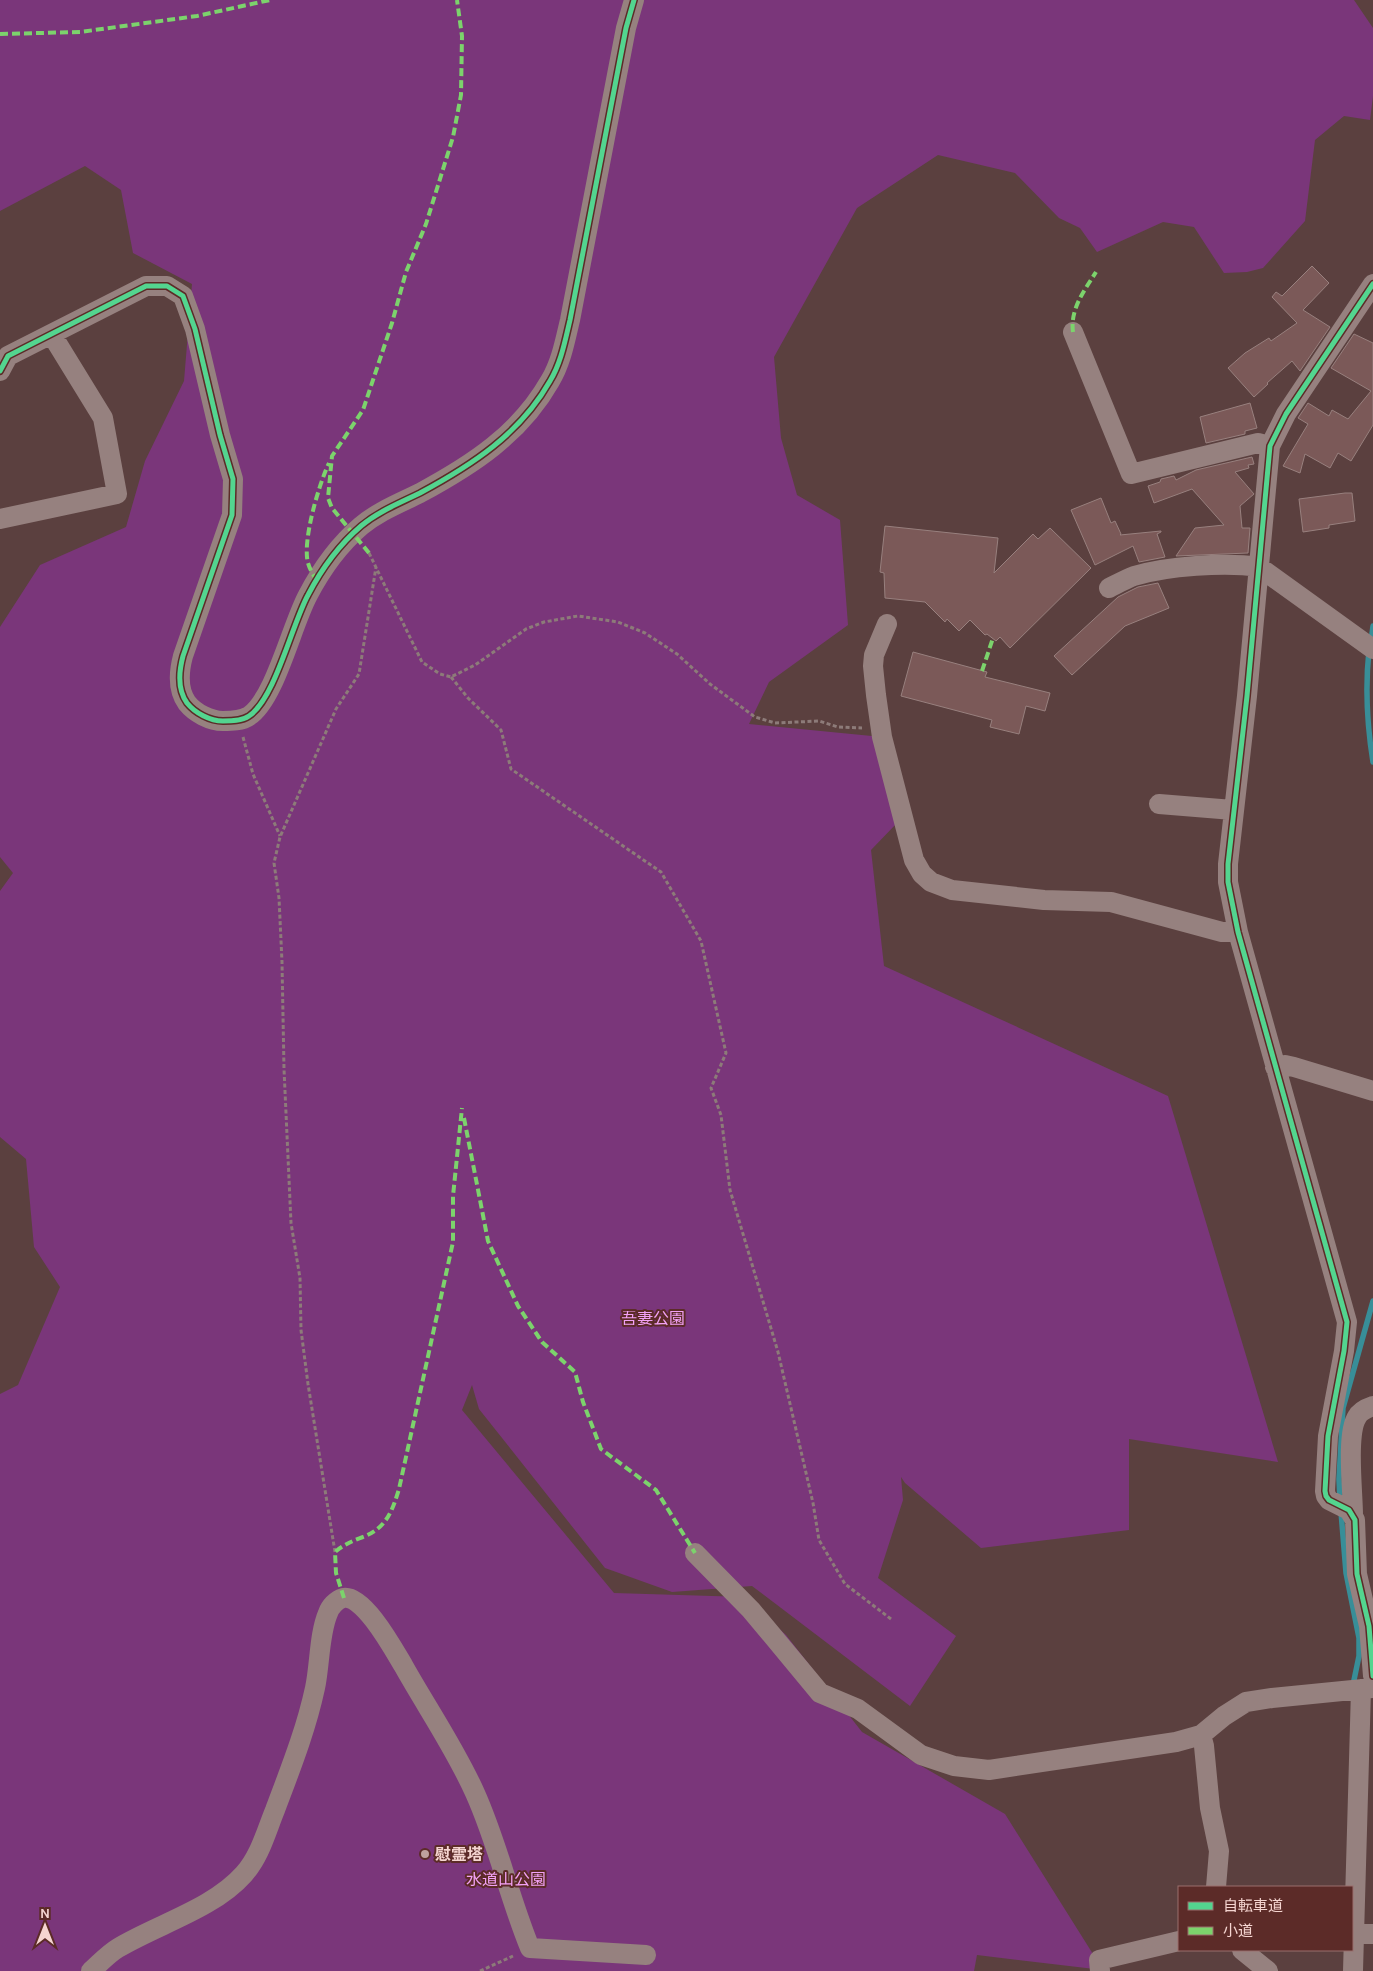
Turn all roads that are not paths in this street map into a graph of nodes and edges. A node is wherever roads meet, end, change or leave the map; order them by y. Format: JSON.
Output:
{"nodes":[{"id":1,"x":634,"y":0,"type":"edge"},
{"id":2,"x":1373,"y":284,"type":"edge"},
{"id":3,"x":1073,"y":332,"type":"dead end"},
{"id":4,"x":52,"y":335,"type":"junction"},
{"id":5,"x":0,"y":371,"type":"edge"},
{"id":6,"x":1270,"y":446,"type":"junction"},
{"id":7,"x":0,"y":519,"type":"edge"},
{"id":8,"x":1259,"y":567,"type":"junction"},
{"id":9,"x":1110,"y":588,"type":"dead end"},
{"id":10,"x":887,"y":624,"type":"dead end"},
{"id":11,"x":1367,"y":645,"type":"edge"},
{"id":12,"x":1159,"y":804,"type":"dead end"},
{"id":13,"x":1233,"y":810,"type":"junction"},
{"id":14,"x":1238,"y":932,"type":"junction"},
{"id":15,"x":1275,"y":1067,"type":"junction"},
{"id":16,"x":1373,"y":1091,"type":"edge"},
{"id":17,"x":1373,"y":1406,"type":"edge"},
{"id":18,"x":1346,"y":1510,"type":"junction"},
{"id":19,"x":695,"y":1553,"type":"dead end"},
{"id":20,"x":1369,"y":1684,"type":"edge"},
{"id":21,"x":1202,"y":1736,"type":"junction"},
{"id":22,"x":1216,"y":1886,"type":"edge"},
{"id":23,"x":1363,"y":1934,"type":"edge"},
{"id":24,"x":1178,"y":1941,"type":"edge"},
{"id":25,"x":1243,"y":1951,"type":"edge"},
{"id":26,"x":646,"y":1955,"type":"dead end"},
{"id":27,"x":91,"y":1971,"type":"edge"},
{"id":28,"x":1100,"y":1971,"type":"edge"},
{"id":29,"x":1268,"y":1971,"type":"edge"},
{"id":30,"x":1353,"y":1971,"type":"edge"}],
"edges":[{"from":1,"to":4,"type":"street"},
{"from":2,"to":6,"type":"street"},
{"from":3,"to":6,"type":"street"},
{"from":4,"to":5,"type":"street"},
{"from":4,"to":7,"type":"street"},
{"from":6,"to":8,"type":"street"},
{"from":8,"to":9,"type":"street"},
{"from":8,"to":11,"type":"street"},
{"from":8,"to":13,"type":"street"},
{"from":10,"to":14,"type":"street"},
{"from":12,"to":13,"type":"street"},
{"from":13,"to":14,"type":"street"},
{"from":14,"to":15,"type":"street"},
{"from":15,"to":16,"type":"street"},
{"from":15,"to":18,"type":"street"},
{"from":17,"to":18,"type":"street"},
{"from":18,"to":20,"type":"street"},
{"from":19,"to":21,"type":"street"},
{"from":20,"to":21,"type":"street"},
{"from":20,"to":23,"type":"street"},
{"from":21,"to":22,"type":"street"},
{"from":23,"to":30,"type":"street"},
{"from":24,"to":28,"type":"street"},
{"from":25,"to":29,"type":"street"},
{"from":26,"to":27,"type":"street"}]}
